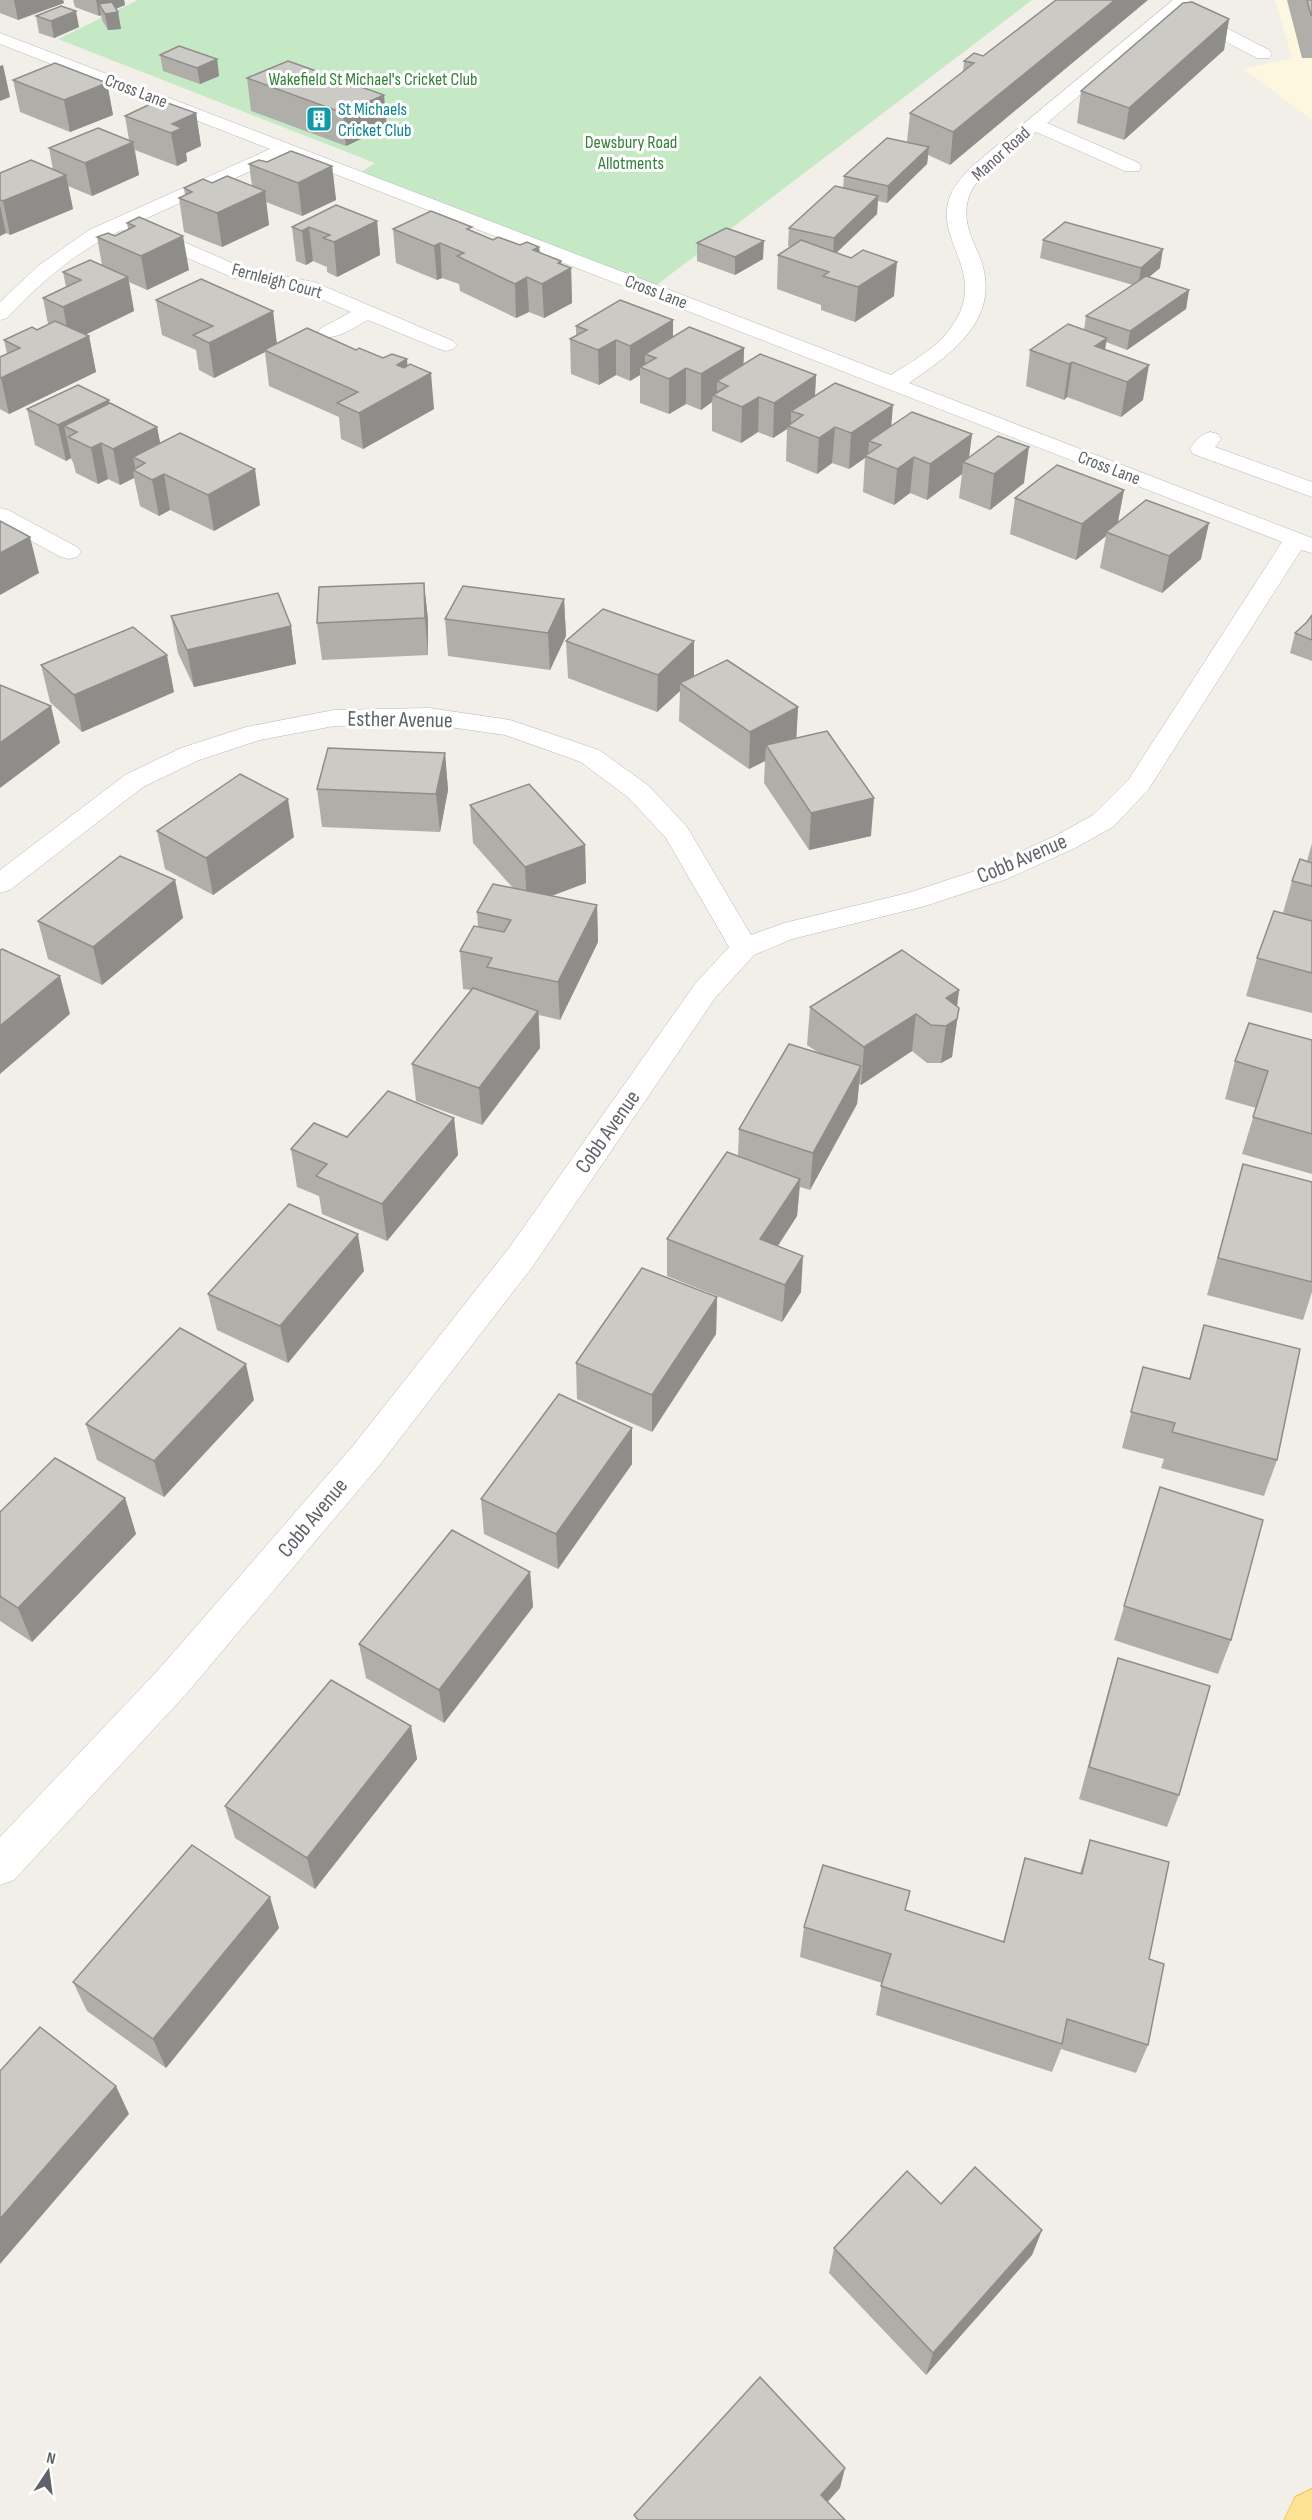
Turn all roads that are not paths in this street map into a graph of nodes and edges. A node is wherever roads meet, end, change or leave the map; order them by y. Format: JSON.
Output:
{"nodes":[{"id":1,"x":1183,"y":0,"type":"edge"},
{"id":2,"x":1166,"y":15,"type":"junction"},
{"id":3,"x":0,"y":38,"type":"edge"},
{"id":4,"x":1263,"y":54,"type":"dead end"},
{"id":5,"x":1034,"y":124,"type":"junction"},
{"id":6,"x":285,"y":149,"type":"junction"},
{"id":7,"x":1132,"y":167,"type":"dead end"},
{"id":8,"x":121,"y":222,"type":"junction"},
{"id":9,"x":0,"y":288,"type":"edge"},
{"id":10,"x":21,"y":291,"type":"junction"},
{"id":11,"x":367,"y":312,"type":"junction"},
{"id":12,"x":0,"y":314,"type":"edge"},
{"id":13,"x":328,"y":332,"type":"dead end"},
{"id":14,"x":446,"y":345,"type":"dead end"},
{"id":15,"x":893,"y":384,"type":"junction"},
{"id":16,"x":1210,"y":439,"type":"dead end"},
{"id":17,"x":1312,"y":490,"type":"edge"},
{"id":18,"x":0,"y":515,"type":"edge"},
{"id":19,"x":1304,"y":543,"type":"edge"},
{"id":20,"x":69,"y":552,"type":"dead end"},
{"id":21,"x":0,"y":884,"type":"edge"},
{"id":22,"x":744,"y":948,"type":"junction"},
{"id":23,"x":0,"y":1866,"type":"edge"},
{"id":24,"x":1312,"y":2514,"type":"edge"},
{"id":25,"x":1309,"y":2520,"type":"edge"}],
"edges":[{"from":1,"to":2,"type":"street","name":"Manor Road"},
{"from":2,"to":4,"type":"street"},
{"from":2,"to":5,"type":"street","name":"Manor Road"},
{"from":3,"to":6,"type":"street","name":"Cross Lane"},
{"from":5,"to":7,"type":"street"},
{"from":5,"to":15,"type":"street","name":"Manor Road"},
{"from":6,"to":8,"type":"street"},
{"from":6,"to":15,"type":"street","name":"Cross Lane"},
{"from":8,"to":10,"type":"street"},
{"from":8,"to":11,"type":"street","name":"Fernleigh Court"},
{"from":9,"to":10,"type":"street"},
{"from":10,"to":12,"type":"street"},
{"from":11,"to":13,"type":"street","name":"Fernleigh Court"},
{"from":11,"to":14,"type":"street","name":"Fernleigh Court"},
{"from":15,"to":19,"type":"street","name":"Cross Lane"},
{"from":16,"to":17,"type":"street"},
{"from":18,"to":20,"type":"street"},
{"from":19,"to":22,"type":"street","name":"Cobb Avenue"},
{"from":21,"to":22,"type":"street","name":"Esther Avenue"},
{"from":22,"to":23,"type":"street","name":"Cobb Avenue"},
{"from":24,"to":25,"type":"highway"}]}
